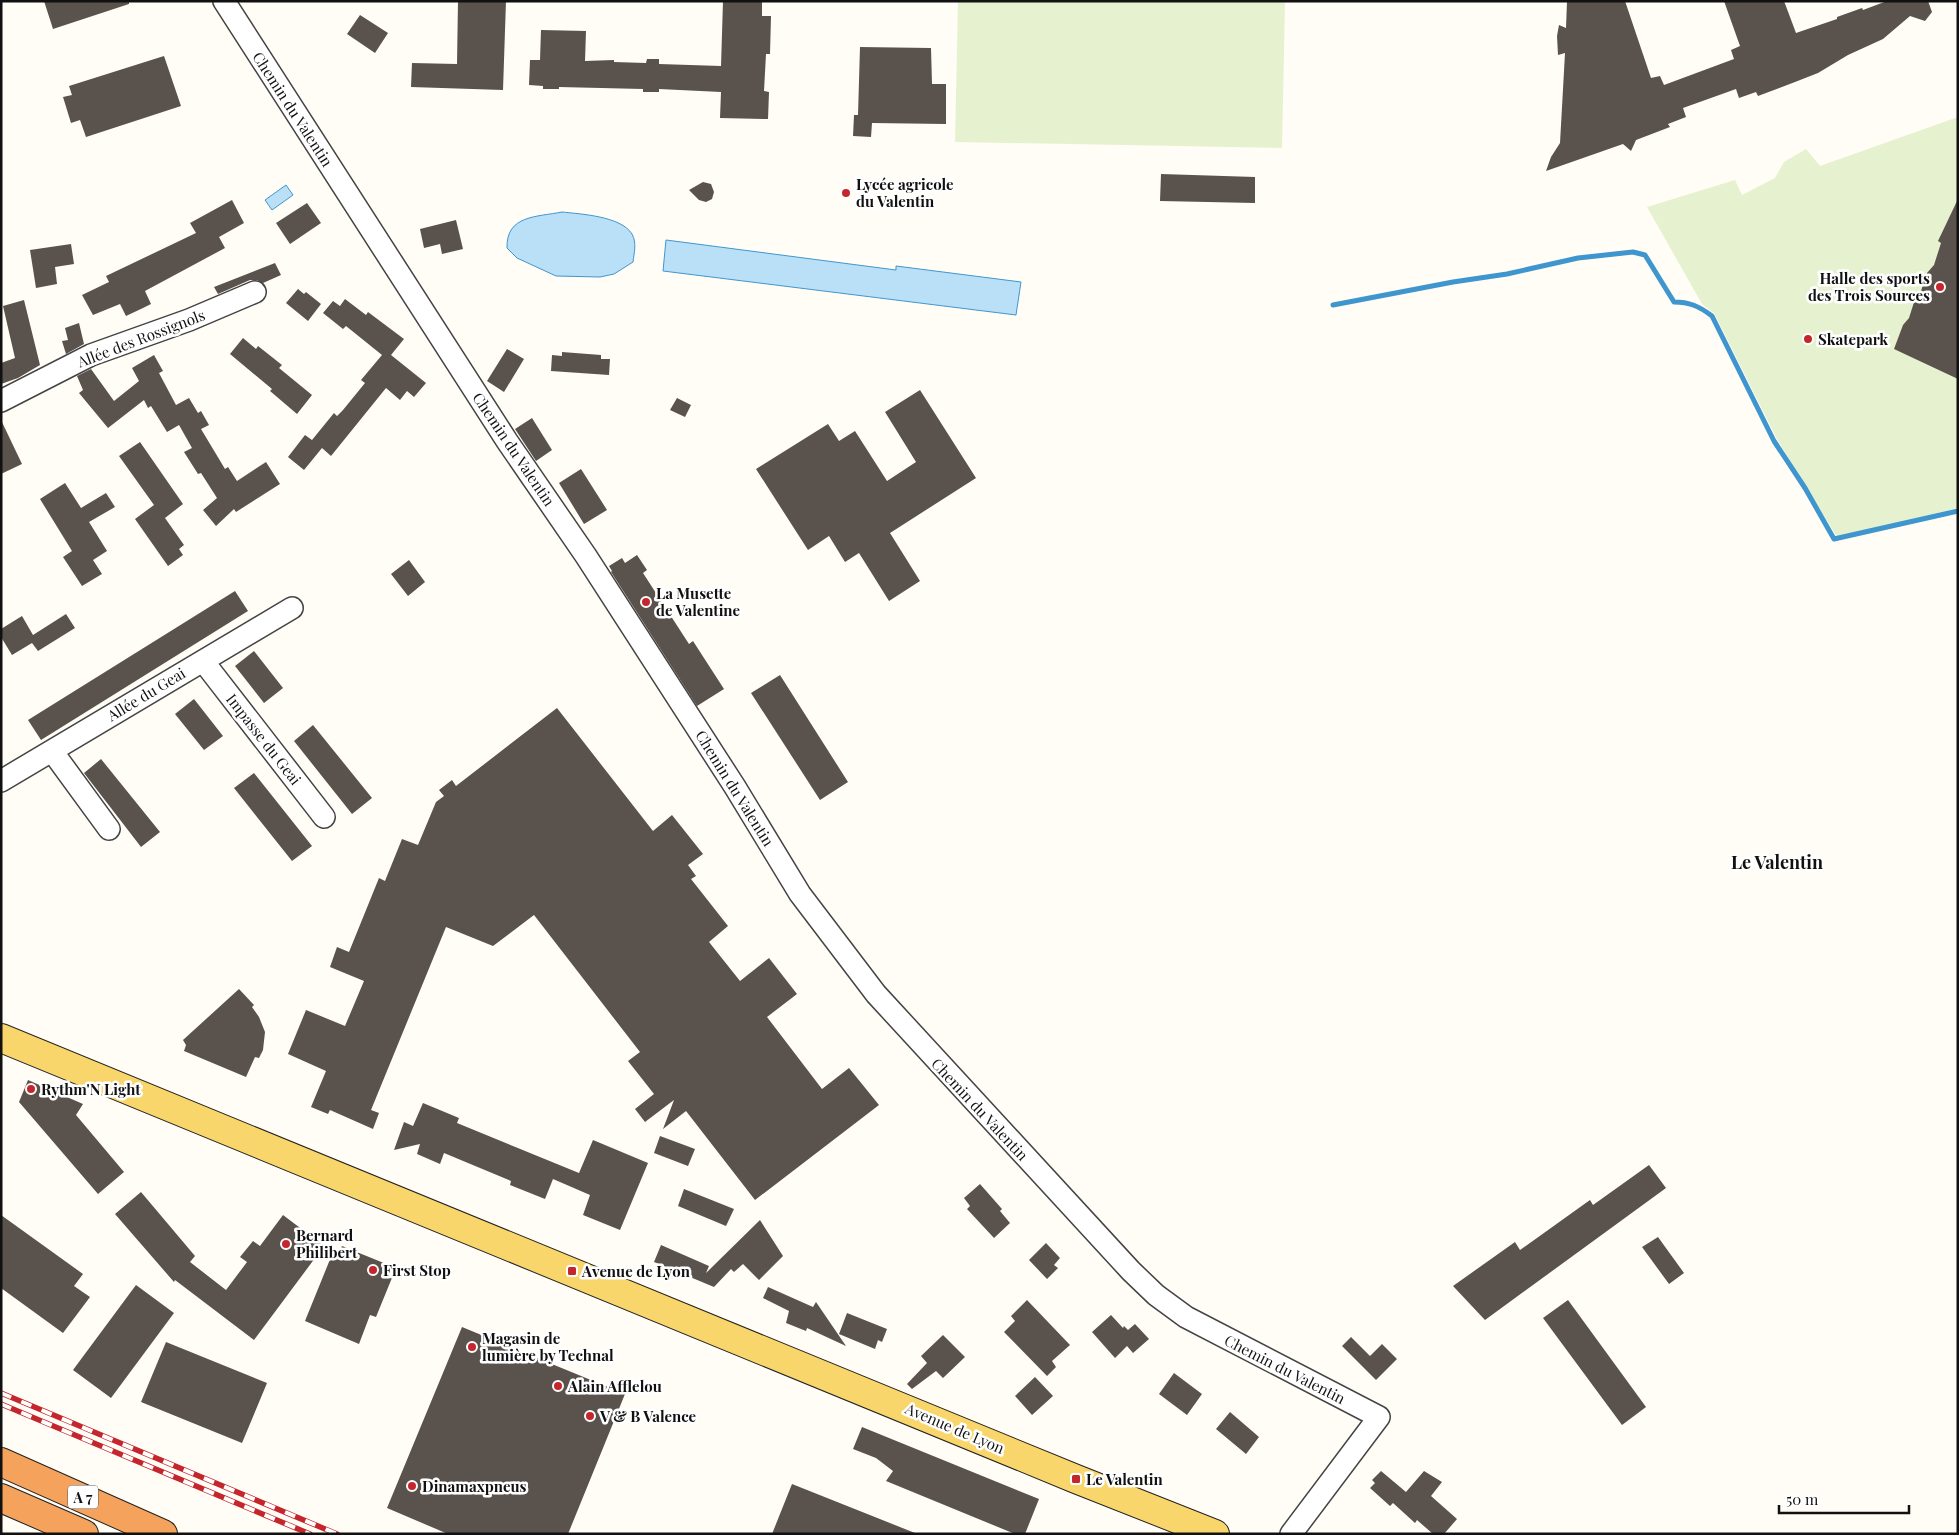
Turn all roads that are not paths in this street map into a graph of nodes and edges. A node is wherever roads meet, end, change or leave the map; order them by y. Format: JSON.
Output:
{"nodes":[{"id":1,"x":224,"y":1,"type":"edge"},
{"id":2,"x":255,"y":292,"type":"dead end"},
{"id":3,"x":1,"y":401,"type":"edge"},
{"id":4,"x":292,"y":608,"type":"dead end"},
{"id":5,"x":203,"y":661,"type":"junction"},
{"id":6,"x":52,"y":751,"type":"junction"},
{"id":7,"x":1,"y":781,"type":"edge"},
{"id":8,"x":324,"y":817,"type":"dead end"},
{"id":9,"x":109,"y":829,"type":"dead end"},
{"id":10,"x":1,"y":1038,"type":"edge"},
{"id":11,"x":1,"y":1462,"type":"edge"},
{"id":12,"x":1,"y":1498,"type":"edge"},
{"id":13,"x":84,"y":1534,"type":"edge"},
{"id":14,"x":163,"y":1534,"type":"edge"},
{"id":15,"x":1215,"y":1534,"type":"edge"},
{"id":16,"x":1291,"y":1534,"type":"edge"}],
"edges":[{"from":1,"to":16,"type":"street","name":"Chemin du Valentin"},
{"from":2,"to":3,"type":"street","name":"Allée des Rossignols"},
{"from":4,"to":5,"type":"street","name":"Allée du Geai"},
{"from":5,"to":6,"type":"street","name":"Allée du Geai"},
{"from":5,"to":8,"type":"street","name":"Impasse du Geai"},
{"from":6,"to":7,"type":"street","name":"Allée du Geai"},
{"from":6,"to":9,"type":"street"},
{"from":10,"to":15,"type":"main road","name":"Avenue de Lyon"},
{"from":11,"to":14,"type":"highway","number":"A 7"},
{"from":12,"to":13,"type":"highway","number":"A 7"}]}
